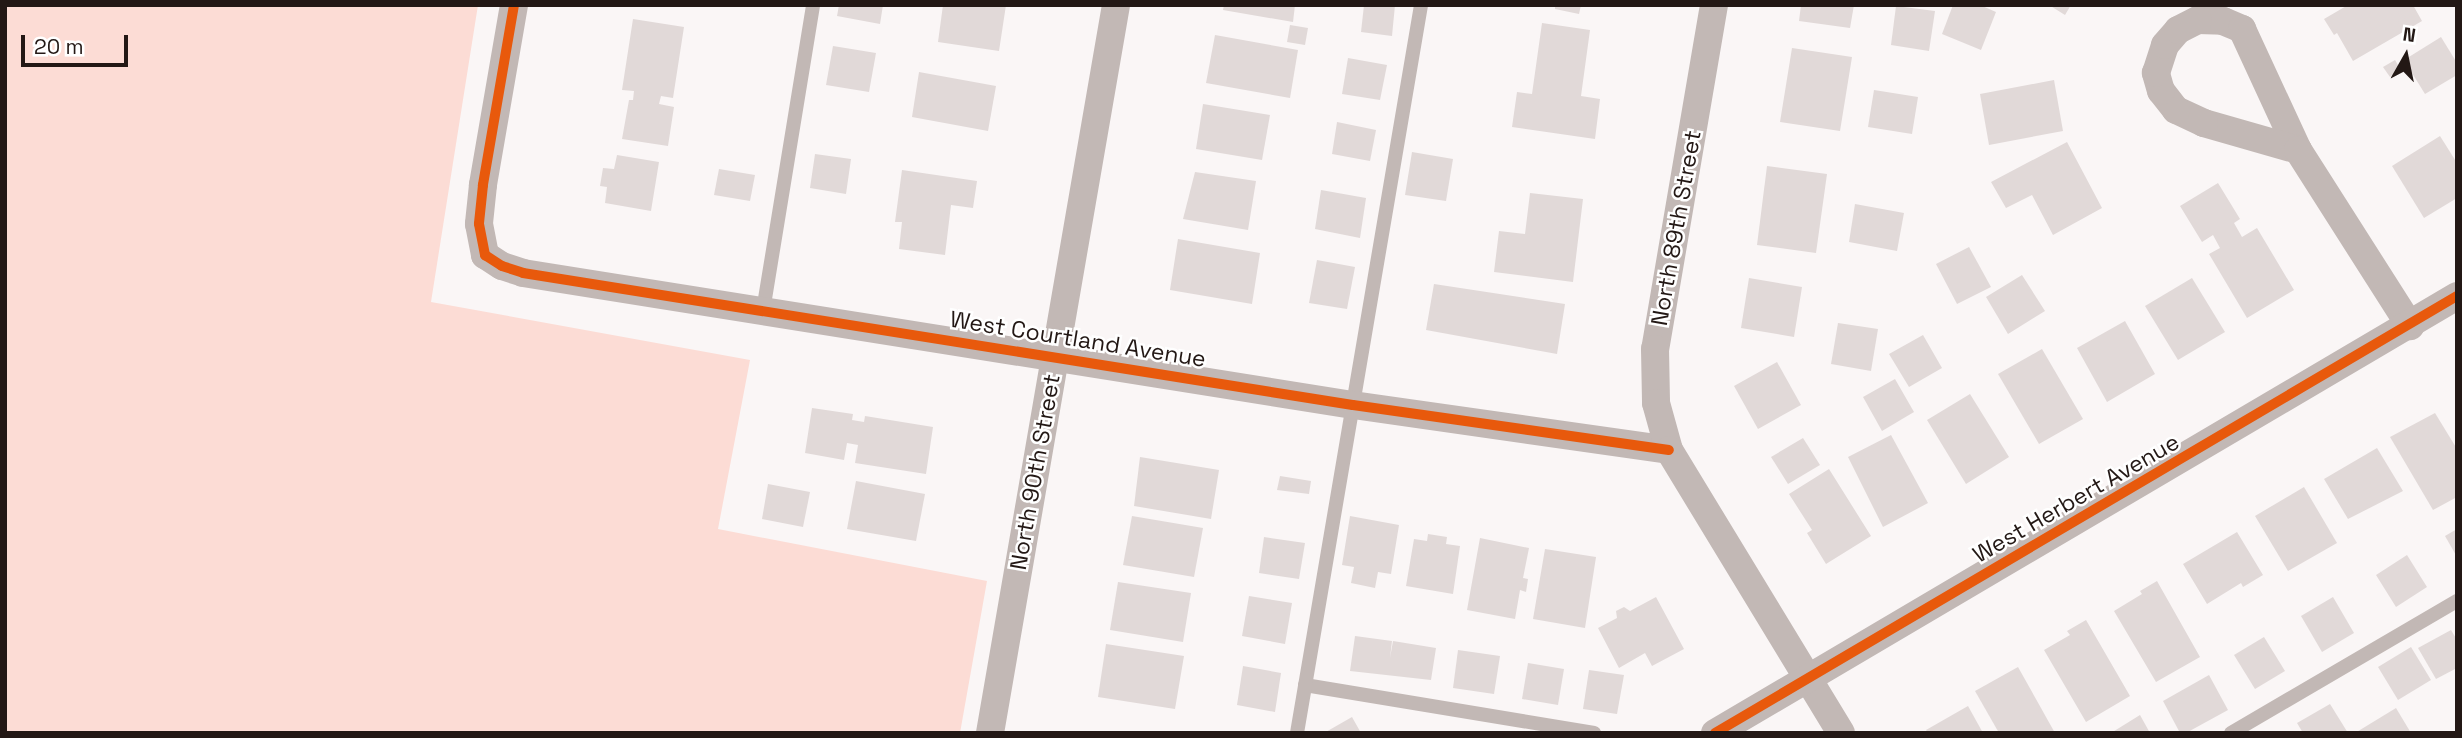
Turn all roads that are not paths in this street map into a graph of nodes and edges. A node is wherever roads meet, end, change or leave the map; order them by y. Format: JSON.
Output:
{"nodes":[{"id":1,"x":514,"y":5,"type":"edge"},
{"id":2,"x":813,"y":5,"type":"edge"},
{"id":3,"x":1116,"y":5,"type":"edge"},
{"id":4,"x":1421,"y":5,"type":"edge"},
{"id":5,"x":1714,"y":5,"type":"edge"},
{"id":6,"x":2298,"y":150,"type":"junction"},
{"id":7,"x":2457,"y":296,"type":"edge"},
{"id":8,"x":763,"y":311,"type":"junction"},
{"id":9,"x":2410,"y":326,"type":"junction"},
{"id":10,"x":1055,"y":357,"type":"junction"},
{"id":11,"x":1353,"y":405,"type":"junction"},
{"id":12,"x":1669,"y":450,"type":"junction"},
{"id":13,"x":2457,"y":601,"type":"edge"},
{"id":14,"x":1810,"y":678,"type":"junction"},
{"id":15,"x":1306,"y":685,"type":"junction"},
{"id":16,"x":990,"y":733,"type":"edge"},
{"id":17,"x":1297,"y":733,"type":"edge"},
{"id":18,"x":1594,"y":733,"type":"edge"},
{"id":19,"x":1715,"y":733,"type":"edge"},
{"id":20,"x":1841,"y":733,"type":"edge"},
{"id":21,"x":2231,"y":733,"type":"edge"}],
"edges":[{"from":1,"to":8,"type":"street","name":"West Courtland Avenue"},
{"from":2,"to":8,"type":"lane"},
{"from":3,"to":10,"type":"street","name":"North 90th Street"},
{"from":4,"to":11,"type":"lane"},
{"from":5,"to":12,"type":"street","name":"North 89th Street"},
{"from":6,"to":6,"type":"street"},
{"from":6,"to":9,"type":"street"},
{"from":7,"to":9,"type":"street","name":"West Herbert Avenue"},
{"from":8,"to":10,"type":"street","name":"West Courtland Avenue"},
{"from":9,"to":14,"type":"street","name":"West Herbert Avenue"},
{"from":10,"to":11,"type":"street","name":"West Courtland Avenue"},
{"from":10,"to":16,"type":"street","name":"North 90th Street"},
{"from":11,"to":12,"type":"street","name":"West Courtland Avenue"},
{"from":11,"to":15,"type":"lane"},
{"from":12,"to":14,"type":"street"},
{"from":13,"to":21,"type":"lane"},
{"from":14,"to":19,"type":"street","name":"West Herbert Avenue"},
{"from":14,"to":20,"type":"street"},
{"from":15,"to":17,"type":"lane"},
{"from":15,"to":18,"type":"lane"}]}
